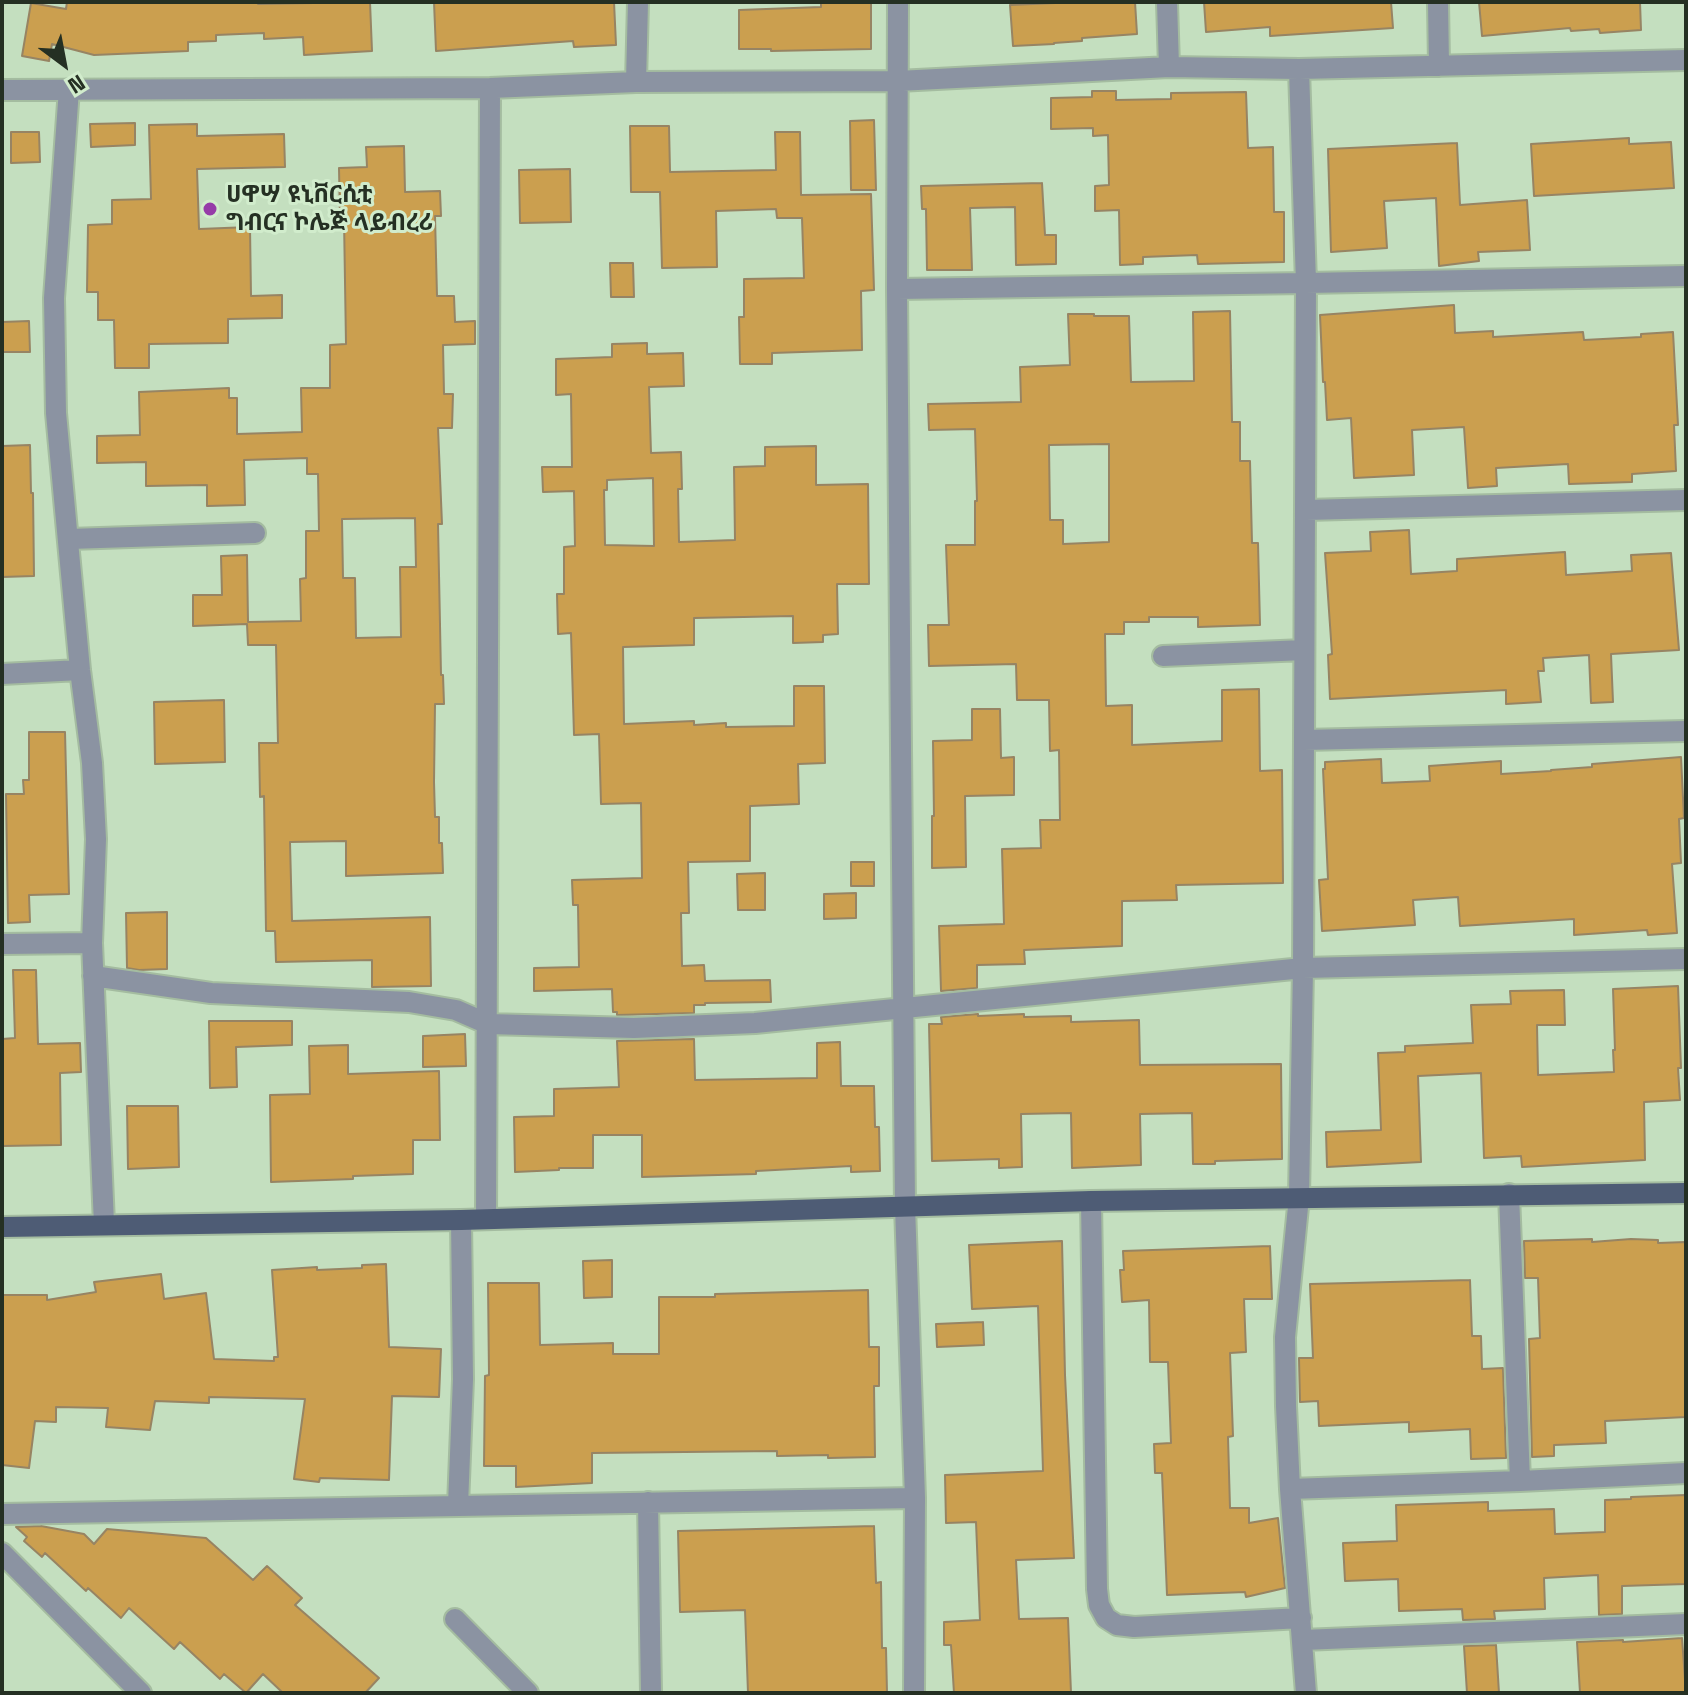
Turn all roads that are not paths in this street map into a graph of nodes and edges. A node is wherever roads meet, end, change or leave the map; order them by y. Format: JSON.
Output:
{"nodes":[{"id":1,"x":638,"y":2,"type":"edge"},
{"id":2,"x":898,"y":2,"type":"edge"},
{"id":3,"x":1167,"y":2,"type":"edge"},
{"id":4,"x":1438,"y":2,"type":"edge"},
{"id":5,"x":1686,"y":60,"type":"edge"},
{"id":6,"x":1439,"y":66,"type":"junction"},
{"id":7,"x":1169,"y":67,"type":"junction"},
{"id":8,"x":1299,"y":69,"type":"junction"},
{"id":9,"x":898,"y":81,"type":"junction"},
{"id":10,"x":636,"y":82,"type":"junction"},
{"id":11,"x":490,"y":88,"type":"junction"},
{"id":12,"x":69,"y":89,"type":"junction"},
{"id":13,"x":2,"y":90,"type":"edge"},
{"id":14,"x":1686,"y":276,"type":"edge"},
{"id":15,"x":1306,"y":283,"type":"junction"},
{"id":16,"x":897,"y":289,"type":"junction"},
{"id":17,"x":1686,"y":500,"type":"edge"},
{"id":18,"x":1306,"y":510,"type":"junction"},
{"id":19,"x":255,"y":533,"type":"dead end"},
{"id":20,"x":69,"y":539,"type":"junction"},
{"id":21,"x":1304,"y":650,"type":"junction"},
{"id":22,"x":1163,"y":656,"type":"dead end"},
{"id":23,"x":80,"y":670,"type":"junction"},
{"id":24,"x":2,"y":674,"type":"edge"},
{"id":25,"x":1686,"y":731,"type":"edge"},
{"id":26,"x":1304,"y":740,"type":"junction"},
{"id":27,"x":92,"y":943,"type":"junction"},
{"id":28,"x":2,"y":944,"type":"edge"},
{"id":29,"x":1686,"y":959,"type":"edge"},
{"id":30,"x":1303,"y":968,"type":"junction"},
{"id":31,"x":93,"y":976,"type":"junction"},
{"id":32,"x":904,"y":1007,"type":"junction"},
{"id":33,"x":488,"y":1024,"type":"junction"},
{"id":34,"x":1686,"y":1193,"type":"edge"},
{"id":35,"x":1509,"y":1194,"type":"junction"},
{"id":36,"x":1299,"y":1197,"type":"junction"},
{"id":37,"x":1091,"y":1201,"type":"junction"},
{"id":38,"x":905,"y":1206,"type":"junction"},
{"id":39,"x":486,"y":1218,"type":"junction"},
{"id":40,"x":461,"y":1220,"type":"junction"},
{"id":41,"x":104,"y":1224,"type":"junction"},
{"id":42,"x":2,"y":1227,"type":"edge"},
{"id":43,"x":1686,"y":1473,"type":"edge"},
{"id":44,"x":1520,"y":1481,"type":"junction"},
{"id":45,"x":1290,"y":1489,"type":"junction"},
{"id":46,"x":915,"y":1498,"type":"junction"},
{"id":47,"x":648,"y":1502,"type":"junction"},
{"id":48,"x":458,"y":1505,"type":"junction"},
{"id":49,"x":2,"y":1514,"type":"edge"},
{"id":50,"x":2,"y":1553,"type":"edge"},
{"id":51,"x":1301,"y":1618,"type":"junction"},
{"id":52,"x":455,"y":1619,"type":"dead end"},
{"id":53,"x":1686,"y":1624,"type":"edge"},
{"id":54,"x":1303,"y":1640,"type":"junction"},
{"id":55,"x":141,"y":1693,"type":"edge"},
{"id":56,"x":528,"y":1693,"type":"edge"},
{"id":57,"x":651,"y":1693,"type":"edge"},
{"id":58,"x":914,"y":1693,"type":"edge"},
{"id":59,"x":1306,"y":1693,"type":"edge"}],
"edges":[{"from":1,"to":10,"type":"street"},
{"from":2,"to":9,"type":"street"},
{"from":3,"to":7,"type":"street"},
{"from":4,"to":6,"type":"street"},
{"from":5,"to":6,"type":"street"},
{"from":6,"to":8,"type":"street"},
{"from":7,"to":8,"type":"street"},
{"from":7,"to":9,"type":"street"},
{"from":8,"to":15,"type":"street"},
{"from":9,"to":10,"type":"street"},
{"from":9,"to":16,"type":"street"},
{"from":10,"to":11,"type":"street"},
{"from":11,"to":12,"type":"street"},
{"from":11,"to":33,"type":"street"},
{"from":12,"to":13,"type":"street"},
{"from":12,"to":20,"type":"street"},
{"from":14,"to":15,"type":"street"},
{"from":15,"to":16,"type":"street"},
{"from":15,"to":18,"type":"street"},
{"from":16,"to":32,"type":"street"},
{"from":17,"to":18,"type":"street"},
{"from":18,"to":21,"type":"street"},
{"from":19,"to":20,"type":"street"},
{"from":20,"to":23,"type":"street"},
{"from":21,"to":22,"type":"street"},
{"from":21,"to":26,"type":"street"},
{"from":23,"to":24,"type":"street"},
{"from":23,"to":27,"type":"street"},
{"from":25,"to":26,"type":"street"},
{"from":26,"to":30,"type":"street"},
{"from":27,"to":28,"type":"street"},
{"from":27,"to":31,"type":"street"},
{"from":29,"to":30,"type":"street"},
{"from":30,"to":32,"type":"street"},
{"from":30,"to":36,"type":"street"},
{"from":31,"to":33,"type":"street"},
{"from":31,"to":41,"type":"street"},
{"from":32,"to":33,"type":"street"},
{"from":32,"to":38,"type":"street"},
{"from":33,"to":39,"type":"street"},
{"from":34,"to":35,"type":"main road"},
{"from":35,"to":36,"type":"main road"},
{"from":35,"to":44,"type":"street"},
{"from":36,"to":37,"type":"main road"},
{"from":36,"to":45,"type":"street"},
{"from":37,"to":38,"type":"main road"},
{"from":37,"to":51,"type":"street"},
{"from":38,"to":39,"type":"main road"},
{"from":38,"to":46,"type":"street"},
{"from":39,"to":40,"type":"main road"},
{"from":40,"to":41,"type":"main road"},
{"from":40,"to":48,"type":"street"},
{"from":41,"to":42,"type":"main road"},
{"from":43,"to":44,"type":"street"},
{"from":44,"to":45,"type":"street"},
{"from":45,"to":51,"type":"street"},
{"from":46,"to":47,"type":"street"},
{"from":46,"to":58,"type":"street"},
{"from":47,"to":48,"type":"street"},
{"from":47,"to":57,"type":"street"},
{"from":48,"to":49,"type":"street"},
{"from":50,"to":55,"type":"street"},
{"from":51,"to":54,"type":"street"},
{"from":52,"to":56,"type":"street"},
{"from":53,"to":54,"type":"street"},
{"from":54,"to":59,"type":"street"}]}
